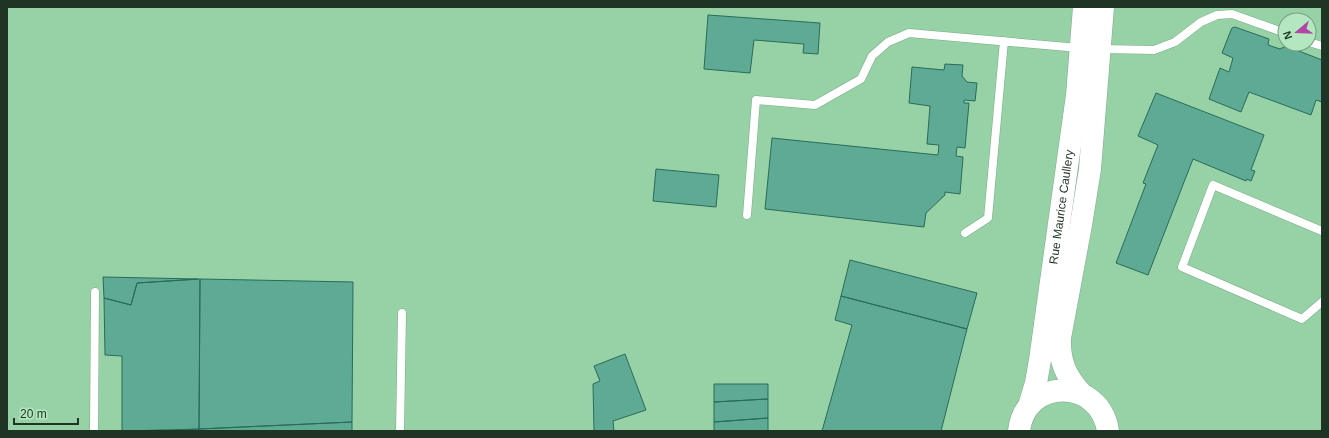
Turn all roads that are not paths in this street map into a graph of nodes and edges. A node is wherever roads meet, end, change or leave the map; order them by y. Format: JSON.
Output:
{"nodes":[{"id":1,"x":1084,"y":7,"type":"edge"},
{"id":2,"x":1103,"y":7,"type":"edge"},
{"id":3,"x":1277,"y":30,"type":"edge"},
{"id":4,"x":1004,"y":41,"type":"junction"},
{"id":5,"x":1090,"y":49,"type":"junction"},
{"id":6,"x":747,"y":215,"type":"dead end"},
{"id":7,"x":1322,"y":231,"type":"edge"},
{"id":8,"x":965,"y":233,"type":"dead end"},
{"id":9,"x":95,"y":292,"type":"dead end"},
{"id":10,"x":1322,"y":302,"type":"edge"},
{"id":11,"x":402,"y":313,"type":"dead end"},
{"id":12,"x":1082,"y":394,"type":"junction"},
{"id":13,"x":1029,"y":406,"type":"junction"},
{"id":14,"x":1109,"y":429,"type":"edge"},
{"id":15,"x":94,"y":431,"type":"edge"},
{"id":16,"x":400,"y":431,"type":"edge"},
{"id":17,"x":1019,"y":431,"type":"edge"}],
"edges":[{"from":1,"to":5,"type":"street","name":"Rue Maurice Caullery"},
{"from":2,"to":5,"type":"street","name":"Rue Maurice Caullery"},
{"from":3,"to":5,"type":"lane"},
{"from":4,"to":5,"type":"lane"},
{"from":4,"to":6,"type":"lane"},
{"from":4,"to":8,"type":"lane"},
{"from":5,"to":12,"type":"street","name":"Rue Maurice Caullery"},
{"from":5,"to":13,"type":"street","name":"Rue Maurice Caullery"},
{"from":7,"to":10,"type":"lane"},
{"from":9,"to":15,"type":"lane"},
{"from":11,"to":16,"type":"lane"},
{"from":12,"to":13,"type":"street","name":"Rue Maurice Caullery"},
{"from":12,"to":14,"type":"street","name":"Rue Maurice Caullery"},
{"from":13,"to":17,"type":"street","name":"Rue Maurice Caullery"}]}
